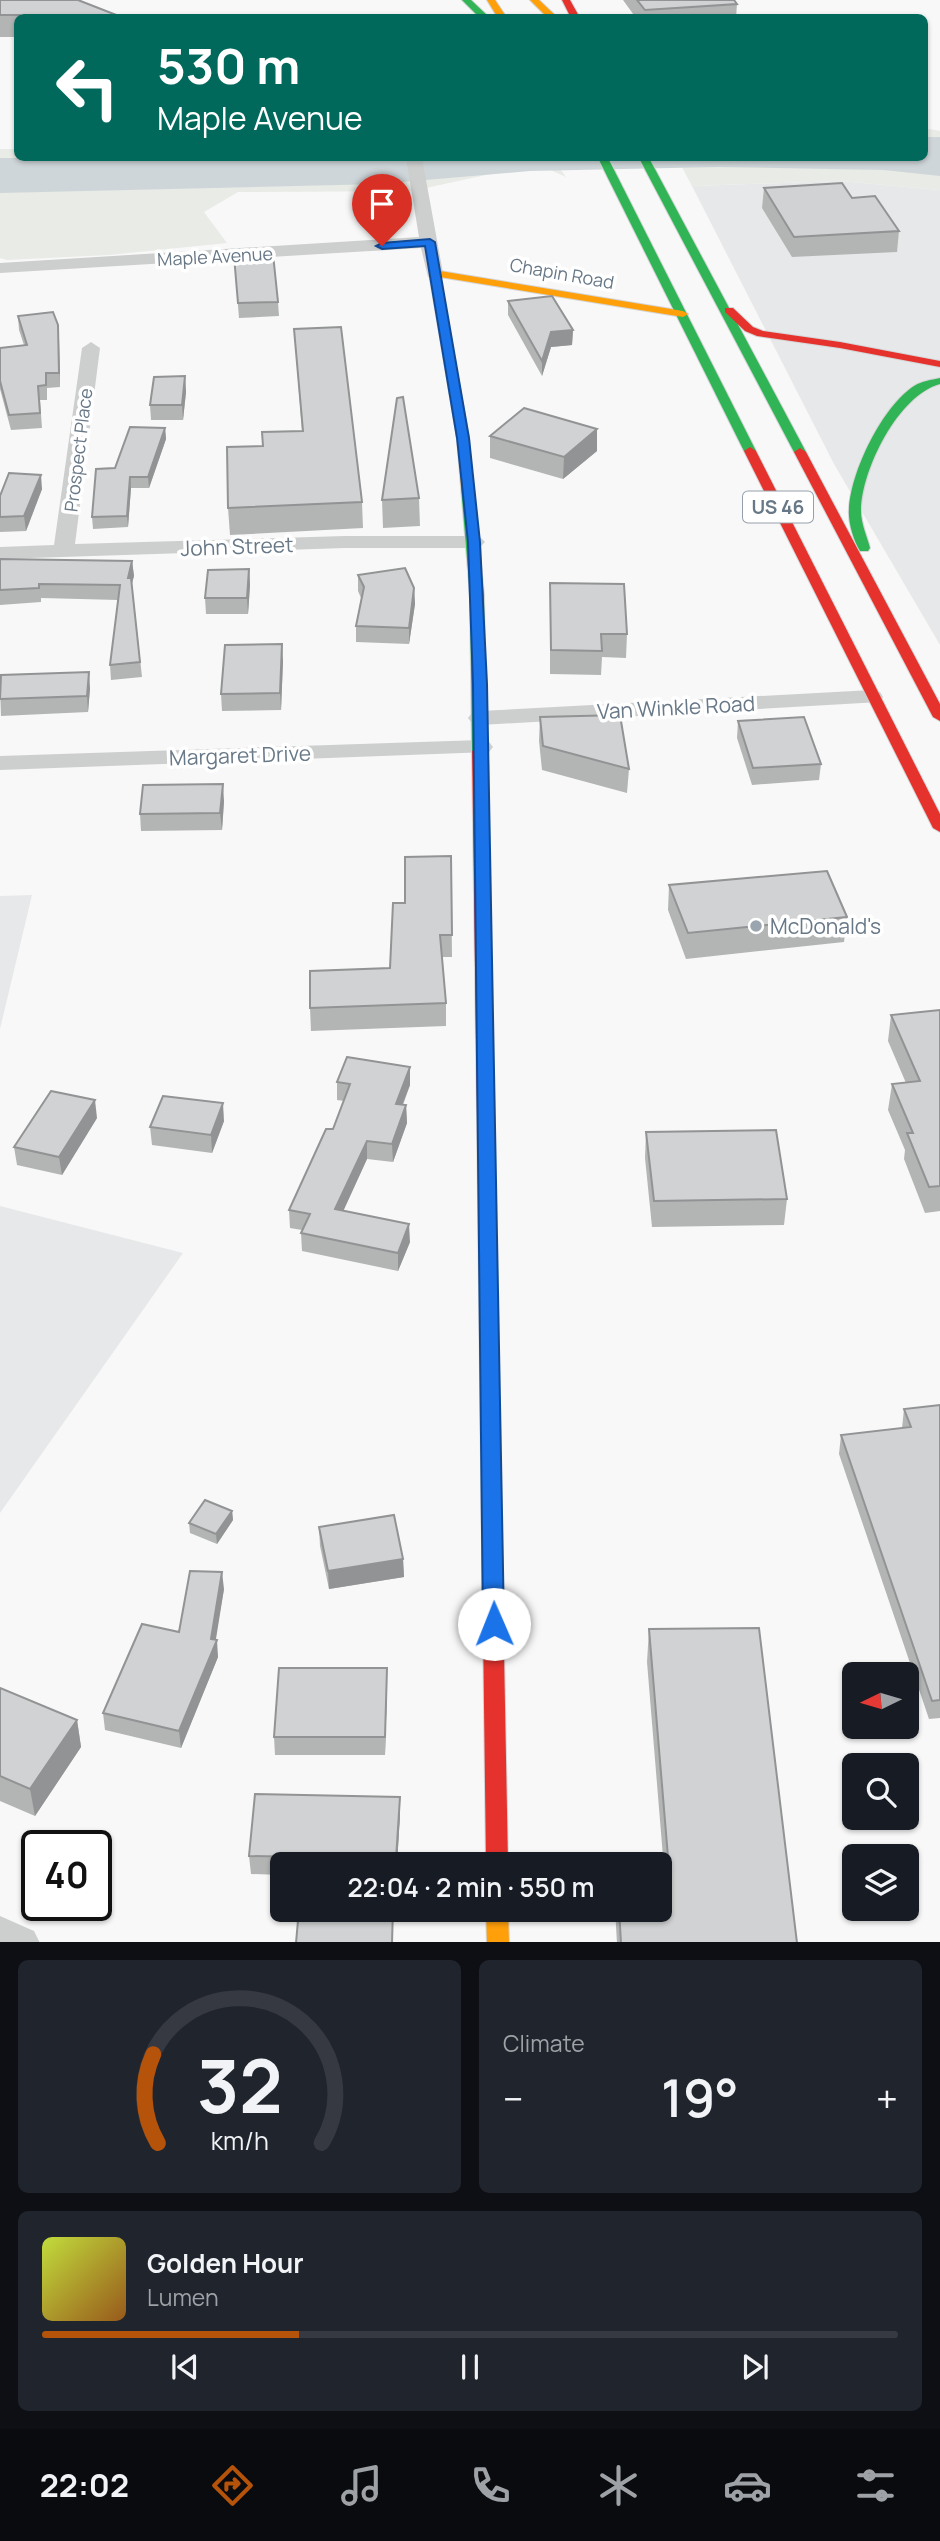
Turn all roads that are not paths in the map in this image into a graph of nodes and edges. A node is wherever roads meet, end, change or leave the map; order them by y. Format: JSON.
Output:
{"nodes":[{"id":1,"x":466,"y":0,"type":"edge"},
{"id":2,"x":534,"y":0,"type":"edge"},
{"id":3,"x":482,"y":14,"type":"edge"},
{"id":4,"x":550,"y":14,"type":"edge"},
{"id":5,"x":415,"y":161,"type":"edge"},
{"id":6,"x":605,"y":161,"type":"edge"},
{"id":7,"x":646,"y":161,"type":"edge"},
{"id":8,"x":430,"y":242,"type":"junction"},
{"id":9,"x":0,"y":268,"type":"edge"},
{"id":10,"x":434,"y":273,"type":"junction"},
{"id":11,"x":724,"y":305,"type":"junction"},
{"id":12,"x":683,"y":314,"type":"junction"},
{"id":13,"x":91,"y":348,"type":"dead end"},
{"id":14,"x":940,"y":364,"type":"edge"},
{"id":15,"x":940,"y":381,"type":"edge"},
{"id":16,"x":474,"y":542,"type":"junction"},
{"id":17,"x":63,"y":552,"type":"junction"},
{"id":18,"x":0,"y":553,"type":"edge"},
{"id":19,"x":876,"y":595,"type":"junction"},
{"id":20,"x":872,"y":697,"type":"junction"},
{"id":21,"x":940,"y":717,"type":"edge"},
{"id":22,"x":480,"y":718,"type":"junction"},
{"id":23,"x":481,"y":747,"type":"junction"},
{"id":24,"x":0,"y":763,"type":"edge"},
{"id":25,"x":940,"y":828,"type":"edge"},
{"id":26,"x":497,"y":1852,"type":"edge"},
{"id":27,"x":497,"y":1922,"type":"edge"},
{"id":28,"x":0,"y":1933,"type":"edge"},
{"id":29,"x":21,"y":1942,"type":"edge"},
{"id":30,"x":498,"y":1942,"type":"edge"}],
"edges":[{"from":1,"to":3,"type":"main road"},
{"from":2,"to":4,"type":"main road"},
{"from":5,"to":8,"type":"street"},
{"from":6,"to":12,"type":"main road","number":"US 46"},
{"from":7,"to":11,"type":"main road","number":"US 46"},
{"from":8,"to":9,"type":"street","name":"Maple Avenue"},
{"from":8,"to":10,"type":"street"},
{"from":10,"to":12,"type":"main road","name":"Chapin Road"},
{"from":10,"to":16,"type":"main road"},
{"from":11,"to":14,"type":"main road"},
{"from":11,"to":19,"type":"main road","number":"US 46"},
{"from":12,"to":20,"type":"main road","number":"US 46"},
{"from":13,"to":17,"type":"street","name":"Prospect Place"},
{"from":15,"to":19,"type":"main road"},
{"from":16,"to":17,"type":"street","name":"John Street"},
{"from":16,"to":22,"type":"main road"},
{"from":17,"to":18,"type":"street","name":"John Street"},
{"from":19,"to":21,"type":"main road","number":"US 46"},
{"from":20,"to":22,"type":"street","name":"Van Winkle Road"},
{"from":20,"to":25,"type":"main road","number":"US 46"},
{"from":22,"to":23,"type":"main road"},
{"from":23,"to":24,"type":"street","name":"Margaret Drive"},
{"from":23,"to":26,"type":"main road"},
{"from":27,"to":30,"type":"main road"},
{"from":28,"to":29,"type":"street"}]}
